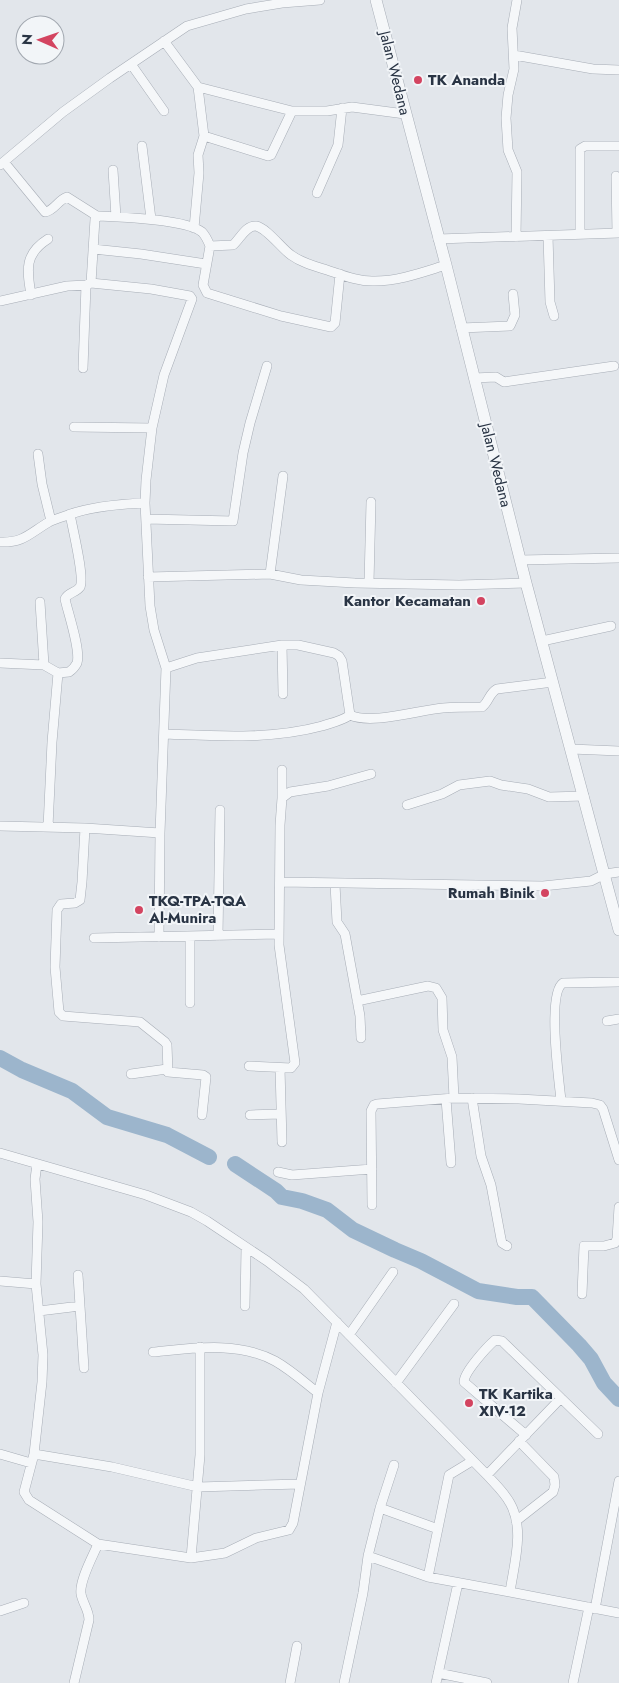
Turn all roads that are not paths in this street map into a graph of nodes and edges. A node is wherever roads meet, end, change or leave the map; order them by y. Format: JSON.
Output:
{"nodes":[{"id":1,"x":320,"y":0,"type":"edge"},
{"id":2,"x":376,"y":0,"type":"edge"},
{"id":3,"x":517,"y":0,"type":"edge"},
{"id":4,"x":164,"y":41,"type":"junction"},
{"id":5,"x":514,"y":55,"type":"junction"},
{"id":6,"x":131,"y":64,"type":"junction"},
{"id":7,"x":619,"y":70,"type":"edge"},
{"id":8,"x":198,"y":87,"type":"junction"},
{"id":9,"x":342,"y":108,"type":"junction"},
{"id":10,"x":164,"y":111,"type":"dead end"},
{"id":11,"x":292,"y":111,"type":"junction"},
{"id":12,"x":405,"y":114,"type":"junction"},
{"id":13,"x":204,"y":136,"type":"junction"},
{"id":14,"x":142,"y":146,"type":"dead end"},
{"id":15,"x":619,"y":146,"type":"edge"},
{"id":16,"x":2,"y":163,"type":"edge"},
{"id":17,"x":113,"y":170,"type":"dead end"},
{"id":18,"x":616,"y":176,"type":"dead end"},
{"id":19,"x":317,"y":193,"type":"dead end"},
{"id":20,"x":97,"y":216,"type":"junction"},
{"id":21,"x":116,"y":217,"type":"junction"},
{"id":22,"x":151,"y":219,"type":"junction"},
{"id":23,"x":194,"y":228,"type":"junction"},
{"id":24,"x":618,"y":233,"type":"edge"},
{"id":25,"x":580,"y":234,"type":"junction"},
{"id":26,"x":548,"y":236,"type":"junction"},
{"id":27,"x":516,"y":237,"type":"junction"},
{"id":28,"x":48,"y":239,"type":"dead end"},
{"id":29,"x":438,"y":239,"type":"junction"},
{"id":30,"x":210,"y":246,"type":"junction"},
{"id":31,"x":93,"y":249,"type":"junction"},
{"id":32,"x":206,"y":264,"type":"junction"},
{"id":33,"x":446,"y":265,"type":"junction"},
{"id":34,"x":340,"y":274,"type":"junction"},
{"id":35,"x":88,"y":284,"type":"junction"},
{"id":36,"x":204,"y":288,"type":"junction"},
{"id":37,"x":514,"y":294,"type":"dead end"},
{"id":38,"x":31,"y":295,"type":"junction"},
{"id":39,"x":190,"y":296,"type":"junction"},
{"id":40,"x":0,"y":301,"type":"edge"},
{"id":41,"x":554,"y":316,"type":"dead end"},
{"id":42,"x":461,"y":328,"type":"junction"},
{"id":43,"x":267,"y":366,"type":"dead end"},
{"id":44,"x":614,"y":366,"type":"dead end"},
{"id":45,"x":83,"y":368,"type":"dead end"},
{"id":46,"x":474,"y":378,"type":"junction"},
{"id":47,"x":74,"y":427,"type":"dead end"},
{"id":48,"x":152,"y":428,"type":"junction"},
{"id":49,"x":38,"y":454,"type":"dead end"},
{"id":50,"x":283,"y":476,"type":"dead end"},
{"id":51,"x":371,"y":502,"type":"dead end"},
{"id":52,"x":145,"y":503,"type":"junction"},
{"id":53,"x":70,"y":514,"type":"junction"},
{"id":54,"x":146,"y":519,"type":"junction"},
{"id":55,"x":51,"y":521,"type":"junction"},
{"id":56,"x":0,"y":542,"type":"edge"},
{"id":57,"x":619,"y":558,"type":"edge"},
{"id":58,"x":520,"y":560,"type":"junction"},
{"id":59,"x":270,"y":574,"type":"junction"},
{"id":60,"x":148,"y":577,"type":"junction"},
{"id":61,"x":526,"y":583,"type":"junction"},
{"id":62,"x":369,"y":584,"type":"junction"},
{"id":63,"x":40,"y":602,"type":"dead end"},
{"id":64,"x":611,"y":626,"type":"dead end"},
{"id":65,"x":542,"y":641,"type":"junction"},
{"id":66,"x":282,"y":645,"type":"junction"},
{"id":67,"x":0,"y":663,"type":"edge"},
{"id":68,"x":44,"y":665,"type":"junction"},
{"id":69,"x":166,"y":668,"type":"junction"},
{"id":70,"x":58,"y":673,"type":"junction"},
{"id":71,"x":553,"y":682,"type":"junction"},
{"id":72,"x":284,"y":694,"type":"dead end"},
{"id":73,"x":350,"y":715,"type":"junction"},
{"id":74,"x":164,"y":734,"type":"junction"},
{"id":75,"x":571,"y":749,"type":"junction"},
{"id":76,"x":619,"y":751,"type":"edge"},
{"id":77,"x":282,"y":770,"type":"dead end"},
{"id":78,"x":371,"y":774,"type":"dead end"},
{"id":79,"x":584,"y":796,"type":"junction"},
{"id":80,"x":282,"y":798,"type":"junction"},
{"id":81,"x":406,"y":805,"type":"dead end"},
{"id":82,"x":220,"y":810,"type":"dead end"},
{"id":83,"x":0,"y":826,"type":"edge"},
{"id":84,"x":48,"y":827,"type":"junction"},
{"id":85,"x":85,"y":828,"type":"junction"},
{"id":86,"x":160,"y":833,"type":"junction"},
{"id":87,"x":619,"y":872,"type":"edge"},
{"id":88,"x":605,"y":874,"type":"junction"},
{"id":89,"x":280,"y":882,"type":"junction"},
{"id":90,"x":335,"y":884,"type":"junction"},
{"id":91,"x":619,"y":930,"type":"edge"},
{"id":92,"x":278,"y":934,"type":"junction"},
{"id":93,"x":218,"y":936,"type":"junction"},
{"id":94,"x":159,"y":937,"type":"junction"},
{"id":95,"x":190,"y":937,"type":"junction"},
{"id":96,"x":94,"y":938,"type":"dead end"},
{"id":97,"x":619,"y":982,"type":"edge"},
{"id":98,"x":357,"y":1001,"type":"junction"},
{"id":99,"x":190,"y":1003,"type":"dead end"},
{"id":100,"x":619,"y":1019,"type":"edge"},
{"id":101,"x":606,"y":1021,"type":"dead end"},
{"id":102,"x":361,"y":1038,"type":"dead end"},
{"id":103,"x":249,"y":1066,"type":"dead end"},
{"id":104,"x":280,"y":1068,"type":"junction"},
{"id":105,"x":167,"y":1069,"type":"junction"},
{"id":106,"x":132,"y":1074,"type":"dead end"},
{"id":107,"x":450,"y":1098,"type":"junction"},
{"id":108,"x":472,"y":1098,"type":"junction"},
{"id":109,"x":561,"y":1100,"type":"junction"},
{"id":110,"x":281,"y":1114,"type":"junction"},
{"id":111,"x":202,"y":1115,"type":"dead end"},
{"id":112,"x":250,"y":1115,"type":"dead end"},
{"id":113,"x":282,"y":1142,"type":"dead end"},
{"id":114,"x":0,"y":1153,"type":"edge"},
{"id":115,"x":619,"y":1160,"type":"edge"},
{"id":116,"x":451,"y":1163,"type":"dead end"},
{"id":117,"x":37,"y":1164,"type":"junction"},
{"id":118,"x":372,"y":1169,"type":"junction"},
{"id":119,"x":278,"y":1172,"type":"dead end"},
{"id":120,"x":372,"y":1205,"type":"dead end"},
{"id":121,"x":619,"y":1207,"type":"edge"},
{"id":122,"x":507,"y":1246,"type":"dead end"},
{"id":123,"x":246,"y":1248,"type":"junction"},
{"id":124,"x":393,"y":1272,"type":"dead end"},
{"id":125,"x":78,"y":1274,"type":"dead end"},
{"id":126,"x":0,"y":1281,"type":"edge"},
{"id":127,"x":36,"y":1284,"type":"junction"},
{"id":128,"x":582,"y":1294,"type":"dead end"},
{"id":129,"x":454,"y":1304,"type":"dead end"},
{"id":130,"x":80,"y":1306,"type":"junction"},
{"id":131,"x":245,"y":1306,"type":"dead end"},
{"id":132,"x":38,"y":1311,"type":"junction"},
{"id":133,"x":337,"y":1322,"type":"junction"},
{"id":134,"x":349,"y":1335,"type":"junction"},
{"id":135,"x":200,"y":1348,"type":"junction"},
{"id":136,"x":153,"y":1352,"type":"dead end"},
{"id":137,"x":84,"y":1368,"type":"dead end"},
{"id":138,"x":396,"y":1383,"type":"junction"},
{"id":139,"x":318,"y":1393,"type":"junction"},
{"id":140,"x":561,"y":1398,"type":"junction"},
{"id":141,"x":598,"y":1434,"type":"dead end"},
{"id":142,"x":522,"y":1438,"type":"junction"},
{"id":143,"x":0,"y":1454,"type":"edge"},
{"id":144,"x":33,"y":1459,"type":"junction"},
{"id":145,"x":472,"y":1461,"type":"junction"},
{"id":146,"x":394,"y":1465,"type":"dead end"},
{"id":147,"x":487,"y":1475,"type":"junction"},
{"id":148,"x":619,"y":1481,"type":"edge"},
{"id":149,"x":300,"y":1484,"type":"junction"},
{"id":150,"x":198,"y":1486,"type":"junction"},
{"id":151,"x":380,"y":1508,"type":"junction"},
{"id":152,"x":516,"y":1521,"type":"junction"},
{"id":153,"x":438,"y":1529,"type":"junction"},
{"id":154,"x":98,"y":1544,"type":"junction"},
{"id":155,"x":368,"y":1556,"type":"junction"},
{"id":156,"x":191,"y":1558,"type":"junction"},
{"id":157,"x":428,"y":1577,"type":"junction"},
{"id":158,"x":458,"y":1583,"type":"junction"},
{"id":159,"x":510,"y":1592,"type":"junction"},
{"id":160,"x":24,"y":1603,"type":"dead end"},
{"id":161,"x":592,"y":1608,"type":"junction"},
{"id":162,"x":0,"y":1610,"type":"edge"},
{"id":163,"x":619,"y":1613,"type":"edge"},
{"id":164,"x":297,"y":1646,"type":"dead end"},
{"id":165,"x":438,"y":1673,"type":"junction"},
{"id":166,"x":74,"y":1683,"type":"edge"},
{"id":167,"x":290,"y":1683,"type":"edge"},
{"id":168,"x":344,"y":1683,"type":"edge"},
{"id":169,"x":436,"y":1683,"type":"edge"},
{"id":170,"x":487,"y":1683,"type":"edge"},
{"id":171,"x":573,"y":1683,"type":"edge"}],
"edges":[{"from":1,"to":4,"type":"street"},
{"from":2,"to":12,"type":"street","name":"Jalan Wedana"},
{"from":3,"to":5,"type":"street"},
{"from":4,"to":6,"type":"street"},
{"from":4,"to":8,"type":"street"},
{"from":5,"to":7,"type":"street"},
{"from":5,"to":27,"type":"street"},
{"from":6,"to":10,"type":"street"},
{"from":6,"to":16,"type":"street"},
{"from":8,"to":11,"type":"street"},
{"from":8,"to":13,"type":"street"},
{"from":9,"to":11,"type":"street"},
{"from":9,"to":12,"type":"street"},
{"from":9,"to":19,"type":"street"},
{"from":11,"to":13,"type":"street"},
{"from":12,"to":29,"type":"street","name":"Jalan Wedana"},
{"from":13,"to":23,"type":"street"},
{"from":14,"to":22,"type":"street"},
{"from":15,"to":25,"type":"street"},
{"from":16,"to":20,"type":"street"},
{"from":17,"to":21,"type":"street"},
{"from":18,"to":24,"type":"street"},
{"from":20,"to":21,"type":"street"},
{"from":20,"to":31,"type":"street"},
{"from":21,"to":22,"type":"street"},
{"from":22,"to":23,"type":"street"},
{"from":23,"to":30,"type":"street"},
{"from":24,"to":25,"type":"street"},
{"from":25,"to":26,"type":"street"},
{"from":26,"to":27,"type":"street"},
{"from":26,"to":41,"type":"street"},
{"from":27,"to":29,"type":"street"},
{"from":28,"to":38,"type":"street"},
{"from":29,"to":33,"type":"street","name":"Jalan Wedana"},
{"from":30,"to":32,"type":"street"},
{"from":30,"to":34,"type":"street"},
{"from":31,"to":32,"type":"street"},
{"from":31,"to":35,"type":"street"},
{"from":32,"to":36,"type":"street"},
{"from":33,"to":34,"type":"street"},
{"from":33,"to":42,"type":"street","name":"Jalan Wedana"},
{"from":34,"to":36,"type":"street"},
{"from":35,"to":38,"type":"street"},
{"from":35,"to":39,"type":"street"},
{"from":35,"to":45,"type":"street"},
{"from":36,"to":39,"type":"street"},
{"from":37,"to":42,"type":"street"},
{"from":38,"to":40,"type":"street"},
{"from":39,"to":48,"type":"street"},
{"from":42,"to":46,"type":"street","name":"Jalan Wedana"},
{"from":43,"to":54,"type":"street"},
{"from":44,"to":46,"type":"street"},
{"from":46,"to":58,"type":"street","name":"Jalan Wedana"},
{"from":47,"to":48,"type":"street"},
{"from":48,"to":52,"type":"street"},
{"from":49,"to":55,"type":"street"},
{"from":50,"to":59,"type":"street"},
{"from":51,"to":62,"type":"street"},
{"from":52,"to":53,"type":"street"},
{"from":52,"to":54,"type":"street"},
{"from":53,"to":55,"type":"street"},
{"from":53,"to":70,"type":"street"},
{"from":54,"to":60,"type":"street"},
{"from":55,"to":56,"type":"street"},
{"from":57,"to":58,"type":"street"},
{"from":58,"to":61,"type":"street","name":"Jalan Wedana"},
{"from":59,"to":60,"type":"street"},
{"from":59,"to":62,"type":"street"},
{"from":60,"to":69,"type":"street"},
{"from":61,"to":62,"type":"street"},
{"from":61,"to":65,"type":"street","name":"Jalan Wedana"},
{"from":63,"to":68,"type":"street"},
{"from":64,"to":65,"type":"street"},
{"from":65,"to":71,"type":"street","name":"Jalan Wedana"},
{"from":66,"to":69,"type":"street"},
{"from":66,"to":72,"type":"street"},
{"from":66,"to":73,"type":"street"},
{"from":67,"to":68,"type":"street"},
{"from":68,"to":70,"type":"street"},
{"from":69,"to":74,"type":"street"},
{"from":70,"to":84,"type":"street"},
{"from":71,"to":73,"type":"street"},
{"from":71,"to":75,"type":"street","name":"Jalan Wedana"},
{"from":73,"to":74,"type":"street"},
{"from":74,"to":86,"type":"street"},
{"from":75,"to":76,"type":"street"},
{"from":75,"to":79,"type":"street","name":"Jalan Wedana"},
{"from":77,"to":80,"type":"street"},
{"from":78,"to":80,"type":"street"},
{"from":79,"to":81,"type":"street"},
{"from":79,"to":88,"type":"street","name":"Jalan Wedana"},
{"from":80,"to":89,"type":"street"},
{"from":82,"to":93,"type":"street"},
{"from":83,"to":84,"type":"street"},
{"from":84,"to":85,"type":"street"},
{"from":85,"to":86,"type":"street"},
{"from":85,"to":105,"type":"street"},
{"from":86,"to":94,"type":"street"},
{"from":87,"to":88,"type":"street"},
{"from":88,"to":90,"type":"street"},
{"from":88,"to":91,"type":"street","name":"Jalan Wedana"},
{"from":89,"to":90,"type":"street"},
{"from":89,"to":92,"type":"street"},
{"from":90,"to":98,"type":"street"},
{"from":92,"to":93,"type":"street"},
{"from":92,"to":104,"type":"street"},
{"from":93,"to":95,"type":"street"},
{"from":94,"to":95,"type":"street"},
{"from":94,"to":96,"type":"street"},
{"from":95,"to":99,"type":"street"},
{"from":97,"to":109,"type":"street"},
{"from":98,"to":102,"type":"street"},
{"from":98,"to":107,"type":"street"},
{"from":100,"to":101,"type":"street"},
{"from":103,"to":104,"type":"street"},
{"from":104,"to":110,"type":"street"},
{"from":105,"to":106,"type":"street"},
{"from":105,"to":111,"type":"street"},
{"from":107,"to":108,"type":"street"},
{"from":107,"to":116,"type":"street"},
{"from":107,"to":118,"type":"street"},
{"from":108,"to":109,"type":"street"},
{"from":108,"to":122,"type":"street"},
{"from":109,"to":115,"type":"street"},
{"from":110,"to":112,"type":"street"},
{"from":110,"to":113,"type":"street"},
{"from":114,"to":117,"type":"street"},
{"from":117,"to":123,"type":"street"},
{"from":117,"to":127,"type":"street"},
{"from":118,"to":119,"type":"street"},
{"from":118,"to":120,"type":"street"},
{"from":121,"to":128,"type":"street"},
{"from":123,"to":131,"type":"street"},
{"from":123,"to":133,"type":"street"},
{"from":124,"to":134,"type":"street"},
{"from":125,"to":130,"type":"street"},
{"from":126,"to":127,"type":"street"},
{"from":127,"to":132,"type":"street"},
{"from":129,"to":138,"type":"street"},
{"from":130,"to":132,"type":"street"},
{"from":130,"to":137,"type":"street"},
{"from":132,"to":144,"type":"street"},
{"from":133,"to":134,"type":"street"},
{"from":133,"to":139,"type":"street"},
{"from":134,"to":138,"type":"street"},
{"from":135,"to":136,"type":"street"},
{"from":135,"to":139,"type":"street"},
{"from":135,"to":150,"type":"street"},
{"from":138,"to":145,"type":"street"},
{"from":139,"to":149,"type":"street"},
{"from":140,"to":141,"type":"street"},
{"from":140,"to":142,"type":"street"},
{"from":140,"to":142,"type":"street"},
{"from":142,"to":147,"type":"street"},
{"from":142,"to":152,"type":"street"},
{"from":143,"to":144,"type":"street"},
{"from":144,"to":150,"type":"street"},
{"from":144,"to":154,"type":"street"},
{"from":145,"to":147,"type":"street"},
{"from":145,"to":153,"type":"street"},
{"from":146,"to":151,"type":"street"},
{"from":147,"to":152,"type":"street"},
{"from":148,"to":161,"type":"street"},
{"from":149,"to":150,"type":"street"},
{"from":149,"to":156,"type":"street"},
{"from":150,"to":156,"type":"street"},
{"from":151,"to":153,"type":"street"},
{"from":151,"to":155,"type":"street"},
{"from":152,"to":159,"type":"street"},
{"from":153,"to":157,"type":"street"},
{"from":154,"to":156,"type":"street"},
{"from":154,"to":166,"type":"street"},
{"from":155,"to":157,"type":"street"},
{"from":155,"to":168,"type":"street"},
{"from":157,"to":158,"type":"street"},
{"from":158,"to":159,"type":"street"},
{"from":158,"to":165,"type":"street"},
{"from":159,"to":161,"type":"street"},
{"from":160,"to":162,"type":"street"},
{"from":161,"to":163,"type":"street"},
{"from":161,"to":171,"type":"street"},
{"from":164,"to":167,"type":"street"},
{"from":165,"to":169,"type":"street"},
{"from":165,"to":170,"type":"street"}]}
